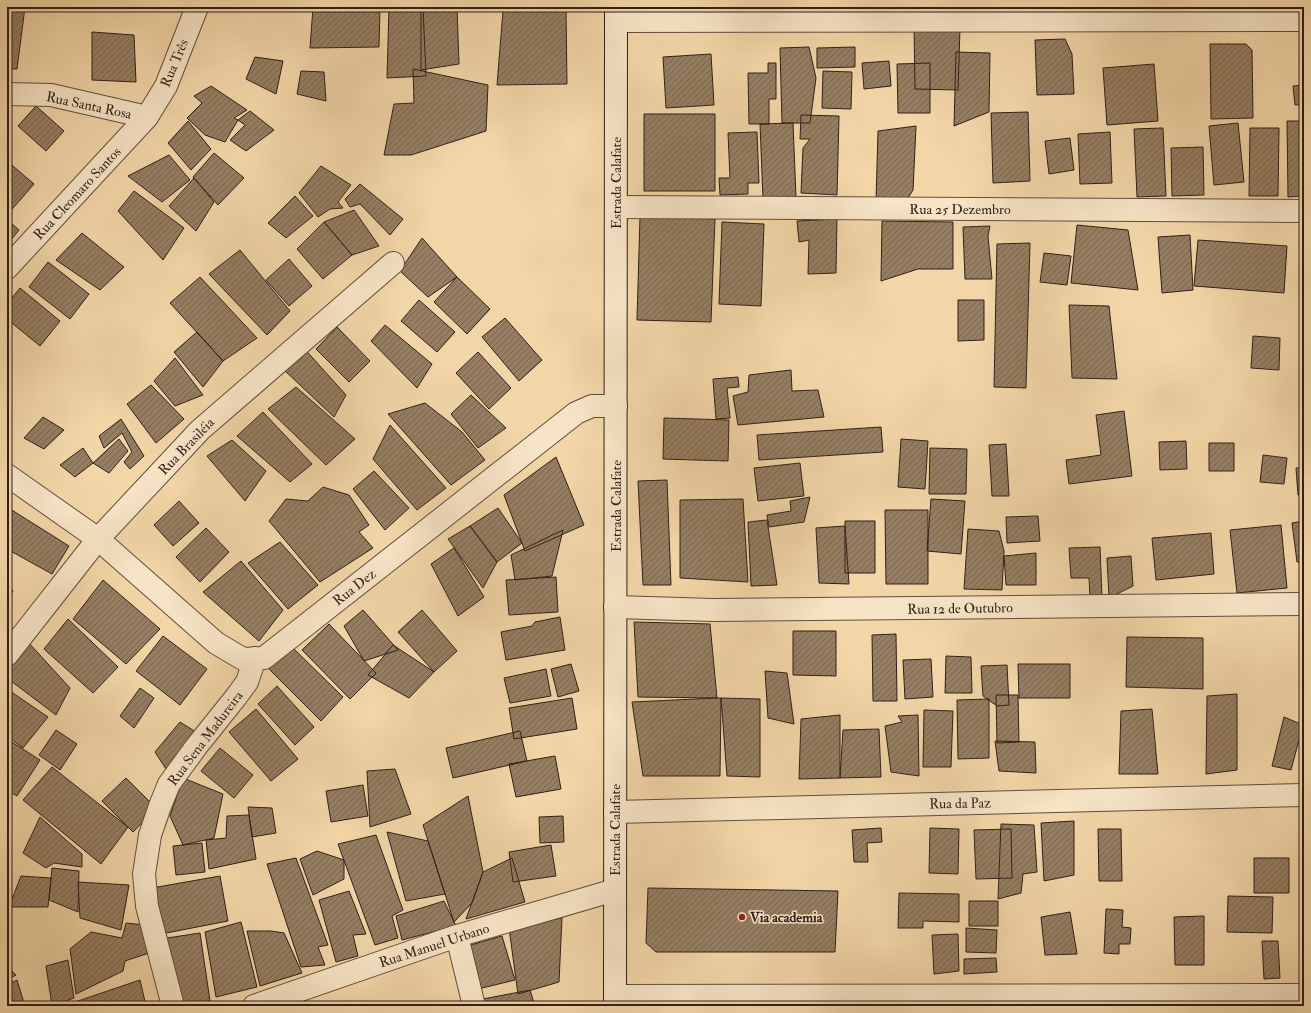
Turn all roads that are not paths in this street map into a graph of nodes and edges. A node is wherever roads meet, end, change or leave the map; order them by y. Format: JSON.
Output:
{"nodes":[{"id":1,"x":197,"y":7,"type":"edge"},
{"id":2,"x":616,"y":14,"type":"edge"},
{"id":3,"x":1304,"y":20,"type":"edge"},
{"id":4,"x":7,"y":94,"type":"edge"},
{"id":5,"x":147,"y":117,"type":"junction"},
{"id":6,"x":616,"y":207,"type":"junction"},
{"id":7,"x":1304,"y":211,"type":"edge"},
{"id":8,"x":393,"y":263,"type":"dead end"},
{"id":9,"x":7,"y":268,"type":"edge"},
{"id":10,"x":616,"y":406,"type":"junction"},
{"id":11,"x":7,"y":475,"type":"edge"},
{"id":12,"x":98,"y":539,"type":"junction"},
{"id":13,"x":1304,"y":604,"type":"edge"},
{"id":14,"x":616,"y":607,"type":"junction"},
{"id":15,"x":7,"y":655,"type":"edge"},
{"id":16,"x":255,"y":658,"type":"junction"},
{"id":17,"x":1304,"y":794,"type":"edge"},
{"id":18,"x":615,"y":812,"type":"junction"},
{"id":19,"x":615,"y":890,"type":"junction"},
{"id":20,"x":457,"y":936,"type":"junction"},
{"id":21,"x":1304,"y":995,"type":"edge"},
{"id":22,"x":615,"y":1001,"type":"edge"},
{"id":23,"x":173,"y":1006,"type":"edge"},
{"id":24,"x":254,"y":1006,"type":"edge"},
{"id":25,"x":474,"y":1006,"type":"edge"}],
"edges":[{"from":1,"to":5,"type":"street","name":"Rua Três"},
{"from":2,"to":3,"type":"street"},
{"from":2,"to":6,"type":"street","name":"Estrada Calafate"},
{"from":4,"to":5,"type":"street","name":"Rua Santa Rosa"},
{"from":5,"to":9,"type":"street","name":"Rua Cleomaro Santos"},
{"from":6,"to":7,"type":"street","name":"Rua 25 Dezembro"},
{"from":6,"to":10,"type":"street","name":"Estrada Calafate"},
{"from":8,"to":12,"type":"street","name":"Rua Brasiléia"},
{"from":10,"to":14,"type":"street","name":"Estrada Calafate"},
{"from":10,"to":16,"type":"street","name":"Rua Dez"},
{"from":11,"to":12,"type":"street","name":"Rua Dez"},
{"from":12,"to":15,"type":"street","name":"Rua Brasiléia"},
{"from":12,"to":16,"type":"street","name":"Rua Dez"},
{"from":13,"to":14,"type":"street","name":"Rua 12 de Outubro"},
{"from":14,"to":18,"type":"street","name":"Estrada Calafate"},
{"from":16,"to":23,"type":"street","name":"Rua Sena Madureira"},
{"from":17,"to":18,"type":"street","name":"Rua da Paz"},
{"from":18,"to":19,"type":"street","name":"Estrada Calafate"},
{"from":19,"to":20,"type":"street","name":"Rua Manuel Urbano"},
{"from":19,"to":22,"type":"street","name":"Estrada Calafate"},
{"from":20,"to":24,"type":"street","name":"Rua Manuel Urbano"},
{"from":20,"to":25,"type":"street"},
{"from":21,"to":22,"type":"street"}]}
